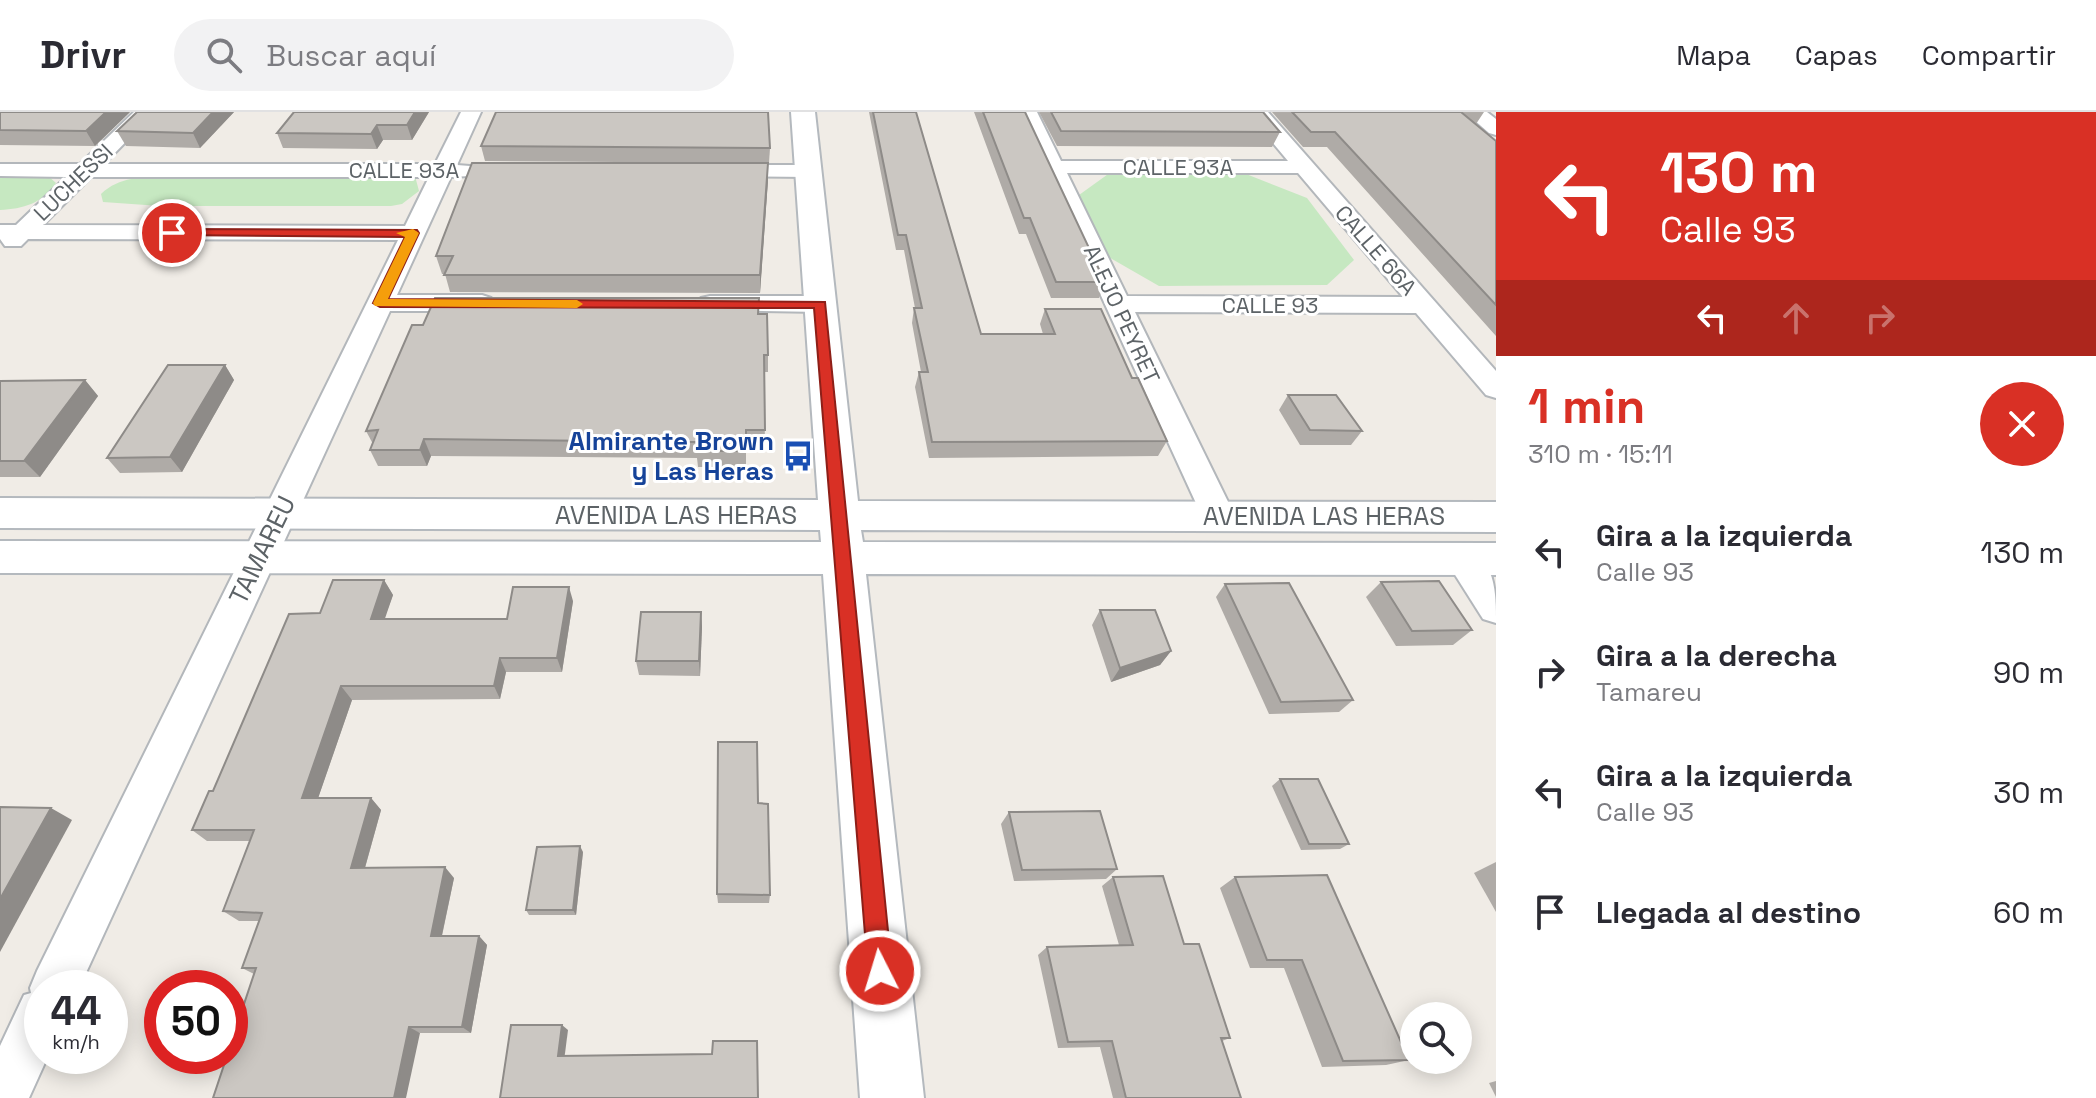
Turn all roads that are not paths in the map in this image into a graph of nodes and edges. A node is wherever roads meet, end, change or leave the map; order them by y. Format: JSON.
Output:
{"nodes":[{"id":1,"x":145,"y":112,"type":"edge"},
{"id":2,"x":471,"y":112,"type":"edge"},
{"id":3,"x":803,"y":112,"type":"edge"},
{"id":4,"x":1027,"y":112,"type":"edge"},
{"id":5,"x":1257,"y":112,"type":"edge"},
{"id":6,"x":1475,"y":112,"type":"edge"},
{"id":7,"x":1496,"y":129,"type":"edge"},
{"id":8,"x":1052,"y":167,"type":"junction"},
{"id":9,"x":1304,"y":167,"type":"junction"},
{"id":10,"x":0,"y":170,"type":"edge"},
{"id":11,"x":85,"y":170,"type":"junction"},
{"id":12,"x":443,"y":171,"type":"junction"},
{"id":13,"x":490,"y":171,"type":"edge"},
{"id":14,"x":697,"y":171,"type":"edge"},
{"id":15,"x":808,"y":171,"type":"junction"},
{"id":16,"x":10,"y":232,"type":"edge"},
{"id":17,"x":413,"y":233,"type":"junction"},
{"id":18,"x":0,"y":253,"type":"edge"},
{"id":19,"x":380,"y":303,"type":"junction"},
{"id":20,"x":506,"y":303,"type":"edge"},
{"id":21,"x":679,"y":304,"type":"edge"},
{"id":22,"x":820,"y":304,"type":"junction"},
{"id":23,"x":1117,"y":304,"type":"junction"},
{"id":24,"x":1423,"y":305,"type":"junction"},
{"id":25,"x":1496,"y":389,"type":"edge"},
{"id":26,"x":0,"y":513,"type":"edge"},
{"id":27,"x":280,"y":514,"type":"junction"},
{"id":28,"x":1218,"y":516,"type":"junction"},
{"id":29,"x":1496,"y":517,"type":"edge"},
{"id":30,"x":841,"y":537,"type":"junction"},
{"id":31,"x":0,"y":557,"type":"edge"},
{"id":32,"x":258,"y":558,"type":"junction"},
{"id":33,"x":1479,"y":559,"type":"edge"},
{"id":34,"x":1496,"y":609,"type":"edge"},
{"id":35,"x":63,"y":970,"type":"edge"},
{"id":36,"x":24,"y":1051,"type":"edge"},
{"id":37,"x":2,"y":1098,"type":"edge"},
{"id":38,"x":892,"y":1098,"type":"edge"}],
"edges":[{"from":1,"to":11,"type":"street","name":"LUCHESSI"},
{"from":2,"to":12,"type":"street","name":"TAMAREU"},
{"from":3,"to":15,"type":"main road"},
{"from":4,"to":8,"type":"street","name":"ALEJO PEYRET"},
{"from":5,"to":9,"type":"street","name":"CALLE 66A"},
{"from":6,"to":7,"type":"street"},
{"from":8,"to":9,"type":"street","name":"CALLE 93A"},
{"from":8,"to":23,"type":"street","name":"ALEJO PEYRET"},
{"from":9,"to":24,"type":"street","name":"CALLE 66A"},
{"from":10,"to":11,"type":"street","name":"CALLE 93A"},
{"from":11,"to":12,"type":"street","name":"CALLE 93A"},
{"from":11,"to":16,"type":"street","name":"LUCHESSI"},
{"from":12,"to":13,"type":"street","name":"CALLE 93A"},
{"from":12,"to":17,"type":"street","name":"TAMAREU"},
{"from":14,"to":15,"type":"street"},
{"from":15,"to":22,"type":"main road"},
{"from":16,"to":17,"type":"street"},
{"from":16,"to":18,"type":"street","name":"LUCHESSI"},
{"from":17,"to":19,"type":"street","name":"TAMAREU"},
{"from":19,"to":20,"type":"street"},
{"from":19,"to":27,"type":"street","name":"TAMAREU"},
{"from":21,"to":22,"type":"street"},
{"from":22,"to":30,"type":"main road"},
{"from":23,"to":24,"type":"street","name":"CALLE 93"},
{"from":23,"to":28,"type":"street","name":"ALEJO PEYRET"},
{"from":24,"to":25,"type":"street","name":"CALLE 66A"},
{"from":26,"to":27,"type":"main road","name":"AVENIDA LAS HERAS"},
{"from":27,"to":30,"type":"main road","name":"AVENIDA LAS HERAS"},
{"from":27,"to":32,"type":"street","name":"TAMAREU"},
{"from":28,"to":29,"type":"main road","name":"AVENIDA LAS HERAS"},
{"from":28,"to":30,"type":"main road","name":"AVENIDA LAS HERAS"},
{"from":30,"to":32,"type":"main road","name":"AVENIDA LAS HERAS"},
{"from":30,"to":33,"type":"main road","name":"AVENIDA LAS HERAS"},
{"from":30,"to":38,"type":"main road"},
{"from":31,"to":32,"type":"main road","name":"AVENIDA LAS HERAS"},
{"from":32,"to":35,"type":"street","name":"TAMAREU"},
{"from":33,"to":34,"type":"street"},
{"from":36,"to":37,"type":"street"}]}
